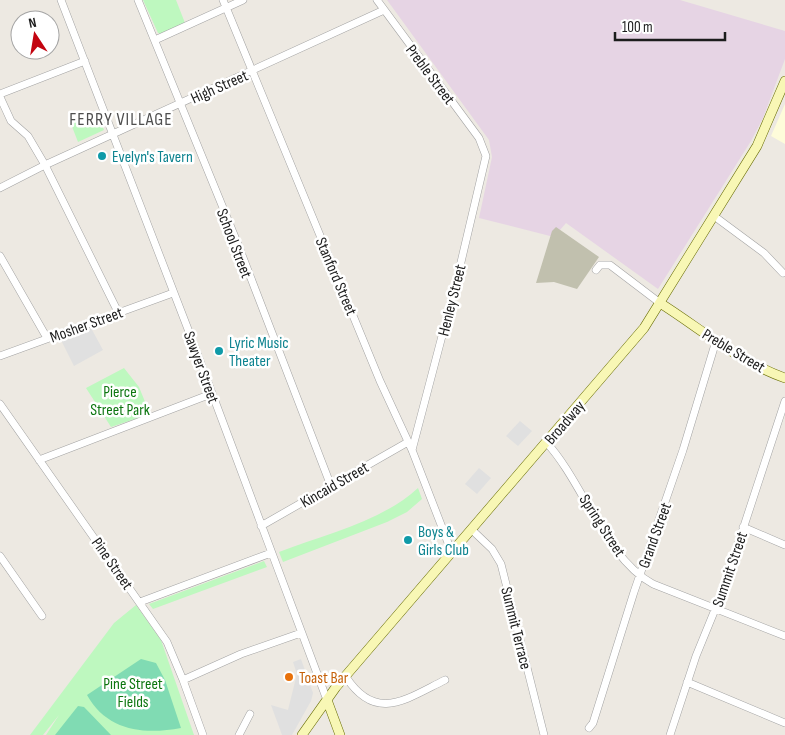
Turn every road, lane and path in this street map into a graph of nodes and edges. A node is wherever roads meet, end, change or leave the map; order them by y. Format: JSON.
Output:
{"nodes":[{"id":1,"x":61,"y":0,"type":"edge"},
{"id":2,"x":138,"y":0,"type":"edge"},
{"id":3,"x":223,"y":0,"type":"edge"},
{"id":4,"x":243,"y":0,"type":"edge"},
{"id":5,"x":377,"y":0,"type":"edge"},
{"id":6,"x":226,"y":8,"type":"junction"},
{"id":7,"x":384,"y":10,"type":"junction"},
{"id":8,"x":155,"y":40,"type":"junction"},
{"id":9,"x":85,"y":61,"type":"junction"},
{"id":10,"x":254,"y":71,"type":"junction"},
{"id":11,"x":785,"y":81,"type":"edge"},
{"id":12,"x":0,"y":96,"type":"edge"},
{"id":13,"x":179,"y":104,"type":"junction"},
{"id":14,"x":114,"y":134,"type":"junction"},
{"id":15,"x":484,"y":148,"type":"joint"},
{"id":16,"x":45,"y":165,"type":"junction"},
{"id":17,"x":0,"y":188,"type":"edge"},
{"id":18,"x":714,"y":216,"type":"junction"},
{"id":19,"x":0,"y":256,"type":"edge"},
{"id":20,"x":596,"y":270,"type":"dead end"},
{"id":21,"x":783,"y":273,"type":"dead end"},
{"id":22,"x":173,"y":293,"type":"junction"},
{"id":23,"x":660,"y":303,"type":"junction"},
{"id":24,"x":118,"y":312,"type":"junction"},
{"id":25,"x":47,"y":338,"type":"junction"},
{"id":26,"x":716,"y":341,"type":"junction"},
{"id":27,"x":0,"y":356,"type":"edge"},
{"id":28,"x":785,"y":378,"type":"edge"},
{"id":29,"x":211,"y":394,"type":"junction"},
{"id":30,"x":785,"y":401,"type":"edge"},
{"id":31,"x":0,"y":404,"type":"edge"},
{"id":32,"x":408,"y":442,"type":"junction"},
{"id":33,"x":546,"y":442,"type":"junction"},
{"id":34,"x":412,"y":450,"type":"junction"},
{"id":35,"x":39,"y":460,"type":"junction"},
{"id":36,"x":331,"y":486,"type":"junction"},
{"id":37,"x":261,"y":526,"type":"junction"},
{"id":38,"x":743,"y":527,"type":"junction"},
{"id":39,"x":472,"y":530,"type":"junction"},
{"id":40,"x":785,"y":545,"type":"edge"},
{"id":41,"x":271,"y":553,"type":"junction"},
{"id":42,"x":452,"y":553,"type":"junction"},
{"id":43,"x":0,"y":556,"type":"edge"},
{"id":44,"x":639,"y":576,"type":"junction"},
{"id":45,"x":140,"y":602,"type":"junction"},
{"id":46,"x":716,"y":608,"type":"junction"},
{"id":47,"x":42,"y":616,"type":"dead end"},
{"id":48,"x":301,"y":633,"type":"junction"},
{"id":49,"x":785,"y":636,"type":"edge"},
{"id":50,"x":346,"y":677,"type":"junction"},
{"id":51,"x":183,"y":680,"type":"junction"},
{"id":52,"x":444,"y":680,"type":"dead end"},
{"id":53,"x":687,"y":682,"type":"junction"},
{"id":54,"x":327,"y":700,"type":"junction"},
{"id":55,"x":250,"y":714,"type":"dead end"},
{"id":56,"x":785,"y":723,"type":"edge"},
{"id":57,"x":589,"y":728,"type":"dead end"},
{"id":58,"x":202,"y":735,"type":"edge"},
{"id":59,"x":238,"y":735,"type":"edge"},
{"id":60,"x":302,"y":735,"type":"edge"},
{"id":61,"x":340,"y":735,"type":"edge"},
{"id":62,"x":544,"y":735,"type":"edge"},
{"id":63,"x":670,"y":735,"type":"edge"}],
"edges":[{"from":1,"to":9,"type":"street","name":"Sawyer Street"},
{"from":2,"to":8,"type":"street","name":"School Street"},
{"from":3,"to":6,"type":"street","name":"Stanford Street"},
{"from":4,"to":6,"type":"street"},
{"from":5,"to":7,"type":"street","name":"Preble Street"},
{"from":6,"to":8,"type":"street"},
{"from":6,"to":10,"type":"street","name":"Stanford Street"},
{"from":7,"to":10,"type":"street","name":"High Street"},
{"from":7,"to":15,"type":"street","name":"Preble Street"},
{"from":8,"to":13,"type":"street","name":"School Street"},
{"from":9,"to":12,"type":"street"},
{"from":9,"to":14,"type":"street","name":"Sawyer Street"},
{"from":10,"to":13,"type":"street","name":"High Street"},
{"from":10,"to":32,"type":"street","name":"Stanford Street"},
{"from":11,"to":18,"type":"main road","name":"Broadway"},
{"from":12,"to":16,"type":"street"},
{"from":13,"to":14,"type":"street","name":"High Street"},
{"from":13,"to":36,"type":"street","name":"School Street"},
{"from":14,"to":16,"type":"street","name":"High Street"},
{"from":14,"to":22,"type":"street","name":"Sawyer Street"},
{"from":15,"to":34,"type":"street","name":"Henley Street"},
{"from":16,"to":17,"type":"street","name":"High Street"},
{"from":16,"to":24,"type":"street"},
{"from":18,"to":21,"type":"street"},
{"from":18,"to":23,"type":"main road","name":"Broadway"},
{"from":19,"to":25,"type":"street"},
{"from":20,"to":23,"type":"street"},
{"from":22,"to":24,"type":"street","name":"Mosher Street"},
{"from":22,"to":29,"type":"street","name":"Sawyer Street"},
{"from":23,"to":26,"type":"main road","name":"Preble Street"},
{"from":23,"to":33,"type":"main road","name":"Broadway"},
{"from":24,"to":25,"type":"street","name":"Mosher Street"},
{"from":25,"to":27,"type":"street","name":"Mosher Street"},
{"from":26,"to":28,"type":"main road","name":"Preble Street"},
{"from":26,"to":44,"type":"street","name":"Grand Street"},
{"from":29,"to":35,"type":"street"},
{"from":29,"to":37,"type":"street","name":"Sawyer Street"},
{"from":30,"to":38,"type":"street","name":"Summit Street"},
{"from":31,"to":35,"type":"street","name":"Pine Street"},
{"from":32,"to":34,"type":"street","name":"Stanford Street"},
{"from":32,"to":36,"type":"street","name":"Kincaid Street"},
{"from":33,"to":39,"type":"main road","name":"Broadway"},
{"from":33,"to":44,"type":"street","name":"Spring Street"},
{"from":34,"to":42,"type":"street","name":"Stanford Street"},
{"from":35,"to":45,"type":"street","name":"Pine Street"},
{"from":36,"to":37,"type":"street","name":"Kincaid Street"},
{"from":37,"to":41,"type":"street","name":"Sawyer Street"},
{"from":38,"to":40,"type":"street"},
{"from":38,"to":46,"type":"street","name":"Summit Street"},
{"from":39,"to":42,"type":"main road","name":"Broadway"},
{"from":39,"to":62,"type":"street","name":"Summit Terrace"},
{"from":41,"to":45,"type":"street"},
{"from":41,"to":48,"type":"street","name":"Sawyer Street"},
{"from":42,"to":50,"type":"main road","name":"Broadway"},
{"from":43,"to":47,"type":"street"},
{"from":44,"to":46,"type":"street","name":"Spring Street"},
{"from":44,"to":57,"type":"street","name":"Grand Street"},
{"from":45,"to":51,"type":"street","name":"Pine Street"},
{"from":46,"to":49,"type":"street","name":"Spring Street"},
{"from":46,"to":53,"type":"street","name":"Summit Street"},
{"from":48,"to":51,"type":"street"},
{"from":48,"to":54,"type":"street","name":"Sawyer Street"},
{"from":50,"to":52,"type":"street"},
{"from":50,"to":54,"type":"main road","name":"Broadway"},
{"from":51,"to":58,"type":"street","name":"Pine Street"},
{"from":53,"to":56,"type":"street"},
{"from":53,"to":63,"type":"street","name":"Summit Street"},
{"from":54,"to":60,"type":"main road","name":"Broadway"},
{"from":54,"to":61,"type":"main road","name":"Sawyer Street"},
{"from":55,"to":59,"type":"street"}]}
